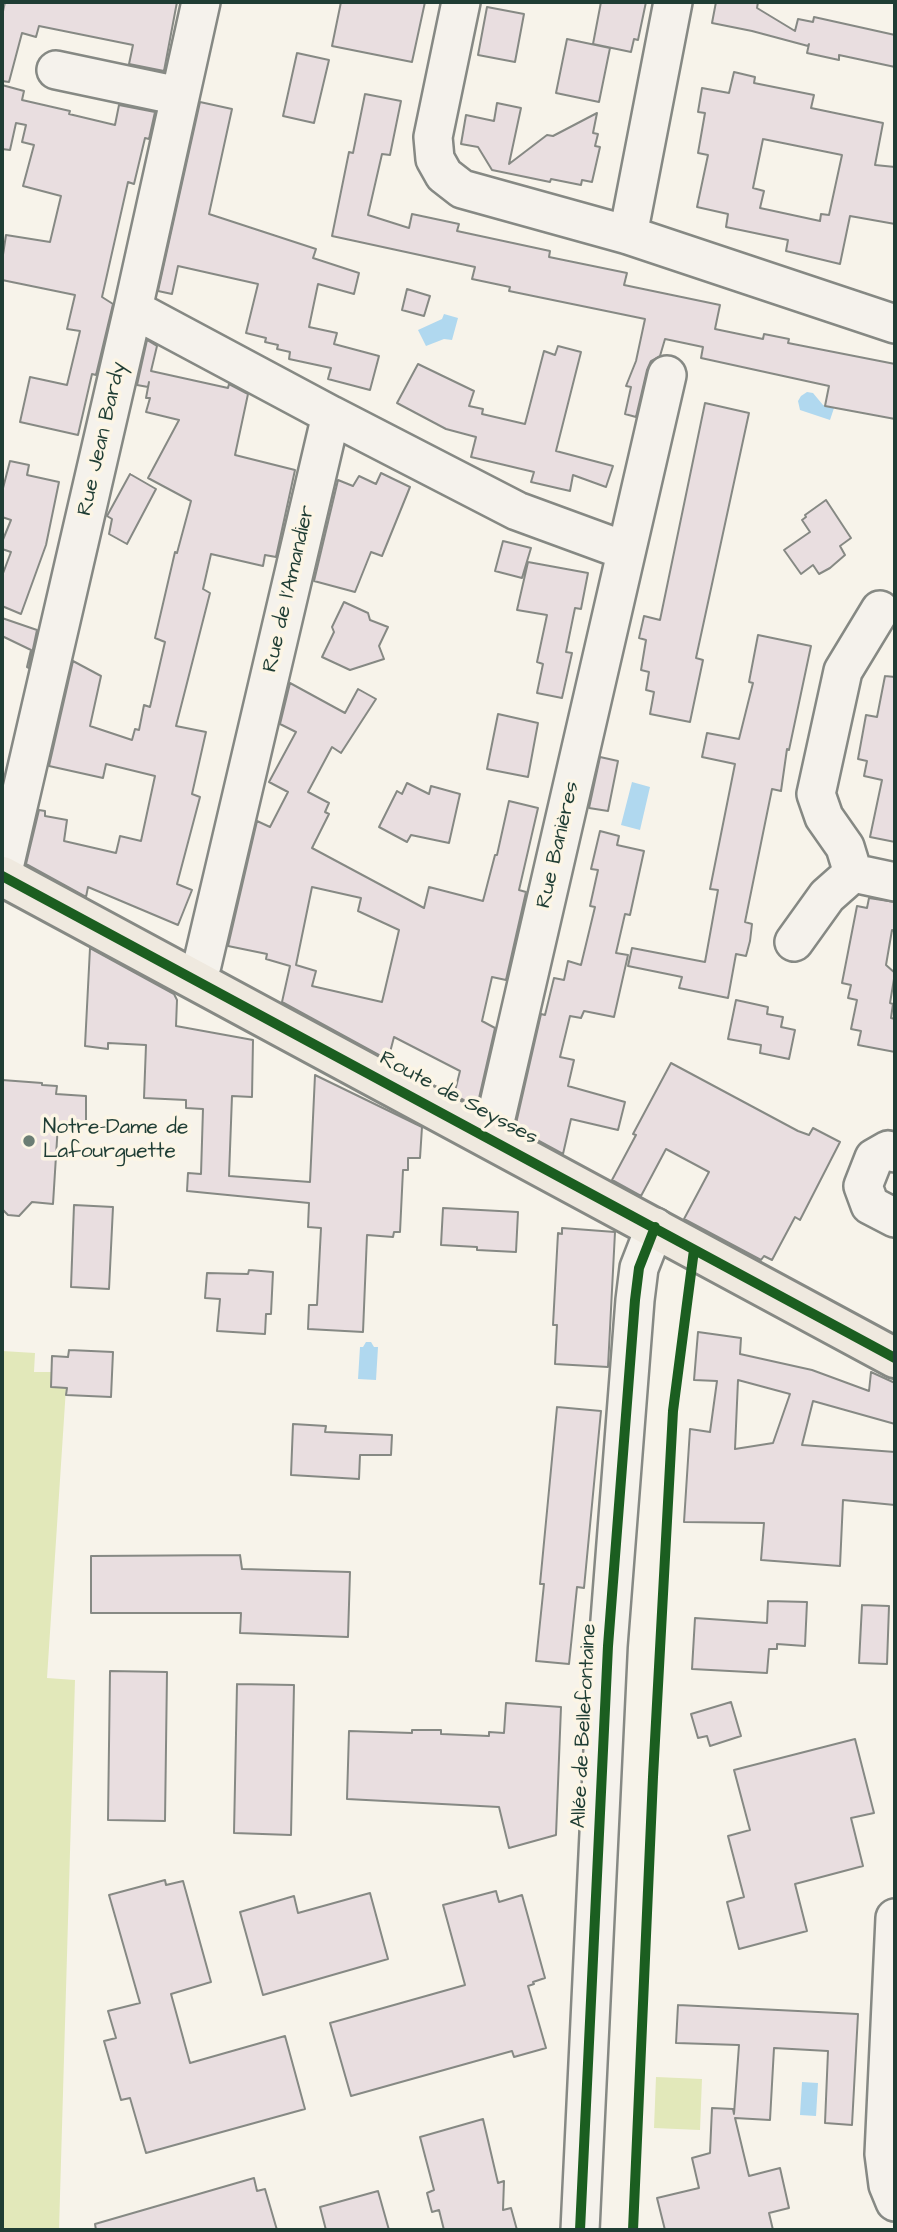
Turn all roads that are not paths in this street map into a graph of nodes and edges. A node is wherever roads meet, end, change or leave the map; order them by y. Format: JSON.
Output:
{"nodes":[{"id":1,"x":201,"y":2,"type":"edge"},
{"id":2,"x":460,"y":2,"type":"edge"},
{"id":3,"x":673,"y":2,"type":"edge"},
{"id":4,"x":56,"y":70,"type":"dead end"},
{"id":5,"x":180,"y":96,"type":"junction"},
{"id":6,"x":628,"y":235,"type":"junction"},
{"id":7,"x":133,"y":309,"type":"junction"},
{"id":8,"x":895,"y":324,"type":"edge"},
{"id":9,"x":667,"y":375,"type":"dead end"},
{"id":10,"x":331,"y":415,"type":"junction"},
{"id":11,"x":626,"y":551,"type":"junction"},
{"id":12,"x":880,"y":610,"type":"dead end"},
{"id":13,"x":853,"y":873,"type":"junction"},
{"id":14,"x":2,"y":876,"type":"edge"},
{"id":15,"x":895,"y":882,"type":"edge"},
{"id":16,"x":794,"y":942,"type":"dead end"},
{"id":17,"x":195,"y":980,"type":"junction"},
{"id":18,"x":491,"y":1139,"type":"junction"},
{"id":19,"x":895,"y":1153,"type":"edge"},
{"id":20,"x":895,"y":1218,"type":"edge"},
{"id":21,"x":655,"y":1227,"type":"junction"},
{"id":22,"x":895,"y":1358,"type":"edge"},
{"id":23,"x":895,"y":1918,"type":"edge"},
{"id":24,"x":895,"y":2202,"type":"edge"},
{"id":25,"x":580,"y":2230,"type":"edge"}],
"edges":[{"from":1,"to":5,"type":"street","name":"Rue Jean Bardy"},
{"from":2,"to":6,"type":"street"},
{"from":3,"to":6,"type":"street"},
{"from":4,"to":5,"type":"street"},
{"from":5,"to":7,"type":"street","name":"Rue Jean Bardy"},
{"from":6,"to":8,"type":"street"},
{"from":7,"to":10,"type":"street"},
{"from":7,"to":14,"type":"street","name":"Rue Jean Bardy"},
{"from":9,"to":11,"type":"street","name":"Rue Banières"},
{"from":10,"to":11,"type":"street"},
{"from":10,"to":17,"type":"street","name":"Rue de l'Amandier"},
{"from":11,"to":18,"type":"street","name":"Rue Banières"},
{"from":12,"to":13,"type":"street"},
{"from":13,"to":15,"type":"street"},
{"from":13,"to":16,"type":"street"},
{"from":14,"to":17,"type":"main road","name":"Route de Seysses"},
{"from":17,"to":18,"type":"main road","name":"Route de Seysses"},
{"from":18,"to":21,"type":"main road","name":"Route de Seysses"},
{"from":19,"to":20,"type":"street"},
{"from":21,"to":22,"type":"main road","name":"Route de Seysses"},
{"from":21,"to":25,"type":"street","name":"Allée de Bellefontaine"},
{"from":23,"to":24,"type":"street"}]}
